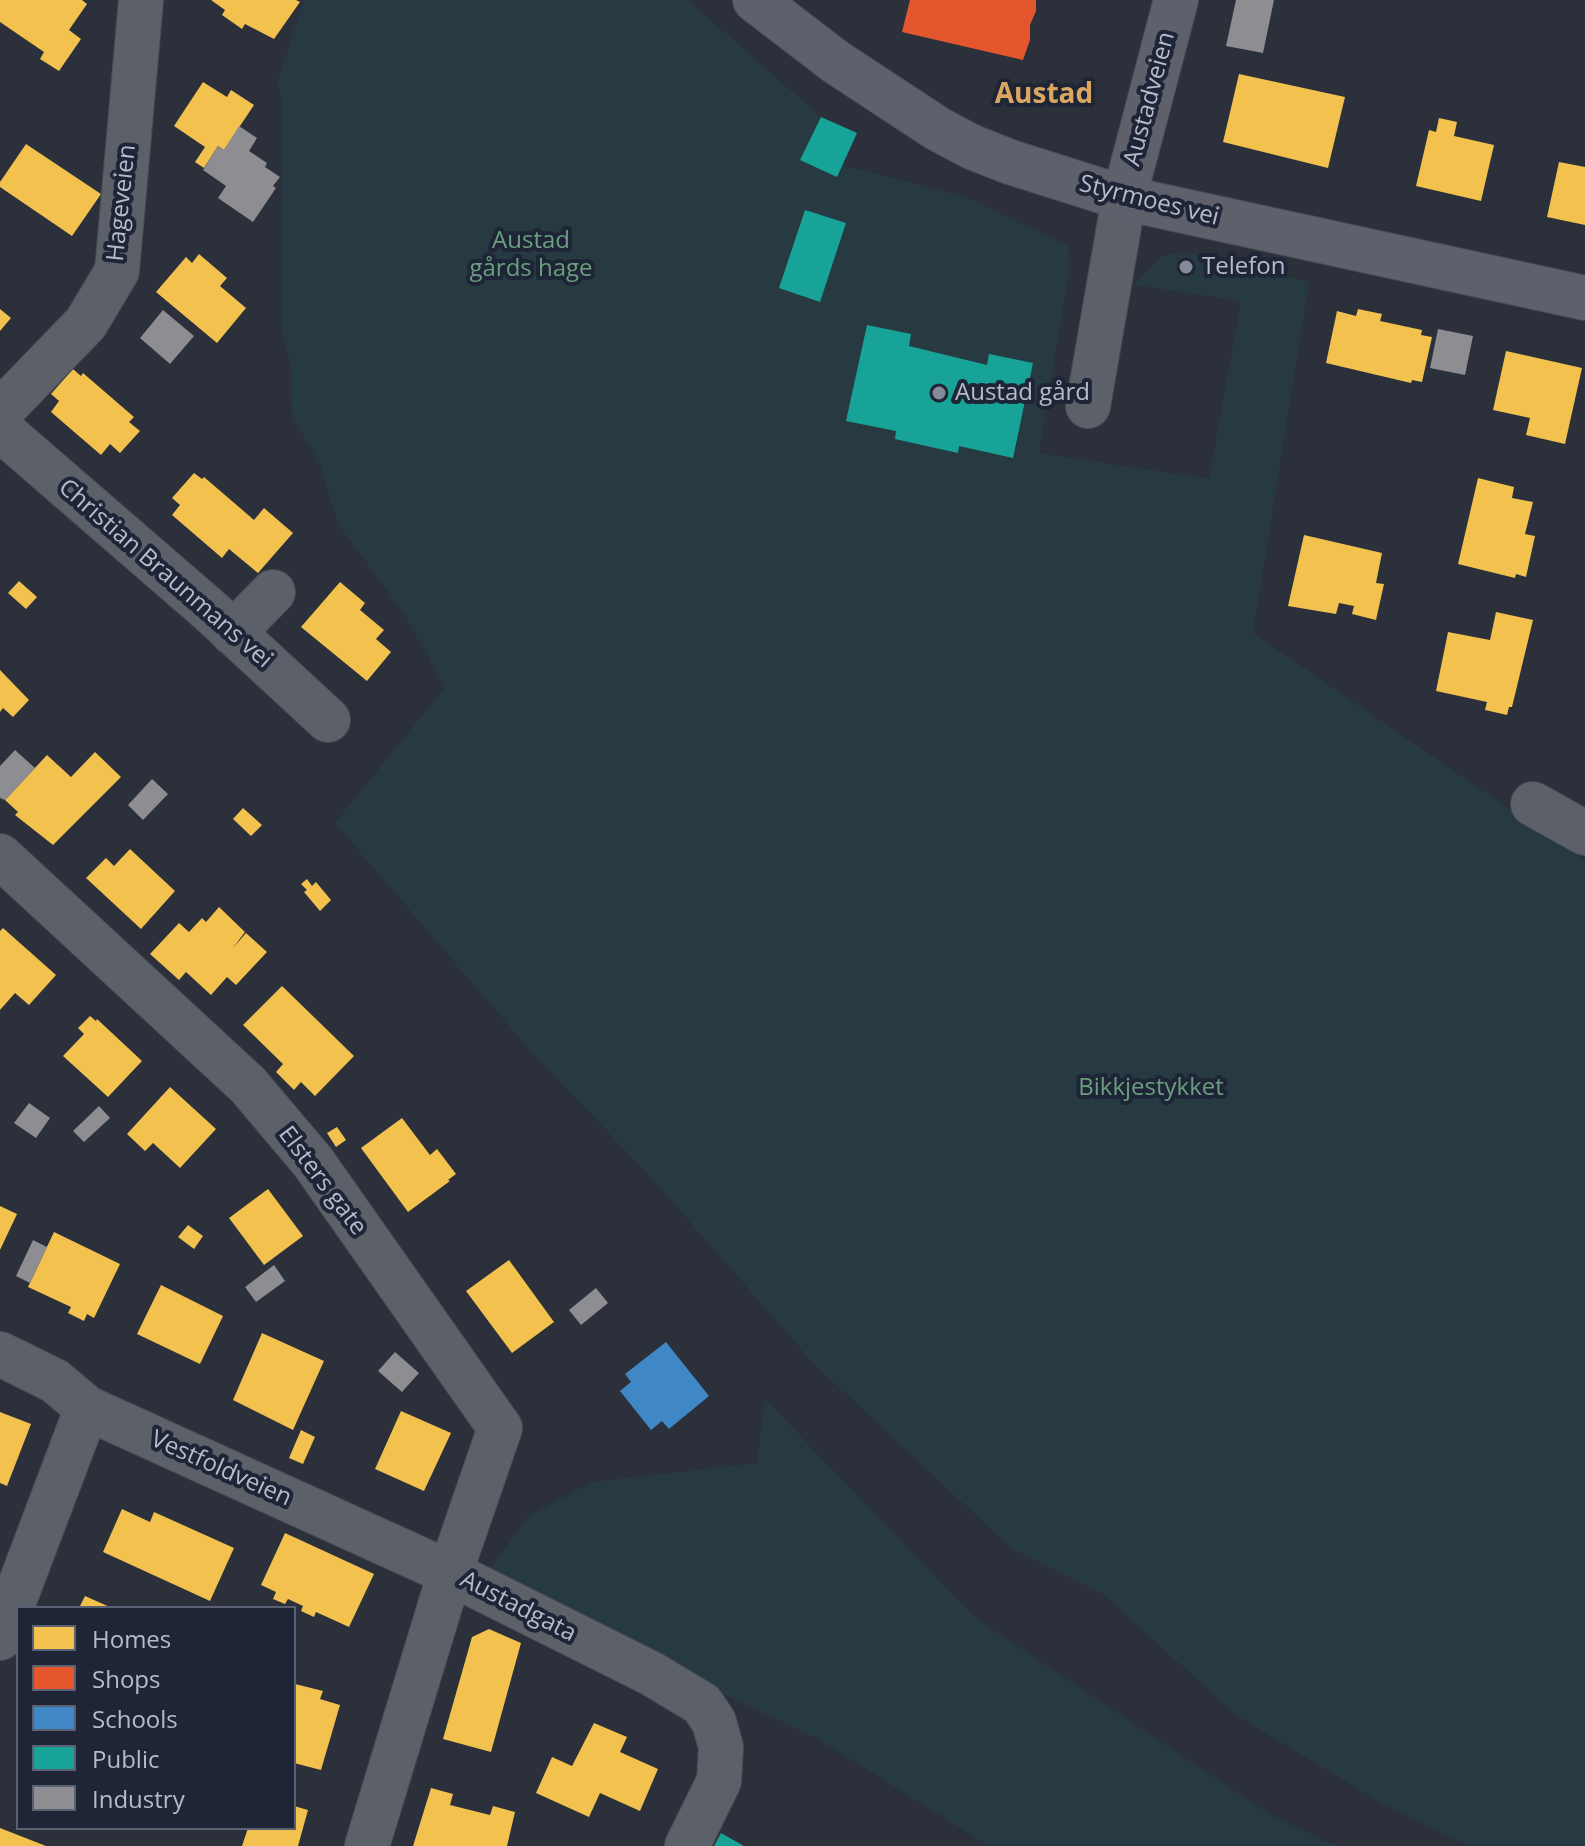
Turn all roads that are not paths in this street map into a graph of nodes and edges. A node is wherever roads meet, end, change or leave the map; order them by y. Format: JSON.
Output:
{"nodes":[{"id":1,"x":141,"y":0,"type":"edge"},
{"id":2,"x":1176,"y":0,"type":"edge"},
{"id":3,"x":765,"y":3,"type":"edge"},
{"id":4,"x":1124,"y":198,"type":"junction"},
{"id":5,"x":1585,"y":298,"type":"edge"},
{"id":6,"x":1088,"y":406,"type":"dead end"},
{"id":7,"x":0,"y":412,"type":"edge"},
{"id":8,"x":0,"y":429,"type":"edge"},
{"id":9,"x":273,"y":592,"type":"dead end"},
{"id":10,"x":233,"y":633,"type":"junction"},
{"id":11,"x":328,"y":720,"type":"dead end"},
{"id":12,"x":1533,"y":804,"type":"dead end"},
{"id":13,"x":1585,"y":833,"type":"edge"},
{"id":14,"x":0,"y":856,"type":"edge"},
{"id":15,"x":0,"y":1354,"type":"edge"},
{"id":16,"x":87,"y":1408,"type":"junction"},
{"id":17,"x":450,"y":1573,"type":"junction"},
{"id":18,"x":0,"y":1638,"type":"edge"},
{"id":19,"x":367,"y":1846,"type":"edge"},
{"id":20,"x":687,"y":1846,"type":"edge"}],
"edges":[{"from":1,"to":7,"type":"street","name":"Hageveien"},
{"from":2,"to":4,"type":"main road","name":"Austadveien"},
{"from":3,"to":4,"type":"main road","name":"Styrmoes vei"},
{"from":4,"to":5,"type":"main road","name":"Styrmoes vei"},
{"from":4,"to":6,"type":"street"},
{"from":8,"to":10,"type":"street","name":"Christian Braunmans vei"},
{"from":9,"to":10,"type":"street"},
{"from":10,"to":11,"type":"street","name":"Christian Braunmans vei"},
{"from":12,"to":13,"type":"street"},
{"from":14,"to":17,"type":"street","name":"Elsters gate"},
{"from":15,"to":16,"type":"street","name":"Vestfoldveien"},
{"from":16,"to":17,"type":"street","name":"Vestfoldveien"},
{"from":16,"to":18,"type":"street"},
{"from":17,"to":19,"type":"street","name":"Austadgata"},
{"from":17,"to":20,"type":"street","name":"Austadgata"}]}
